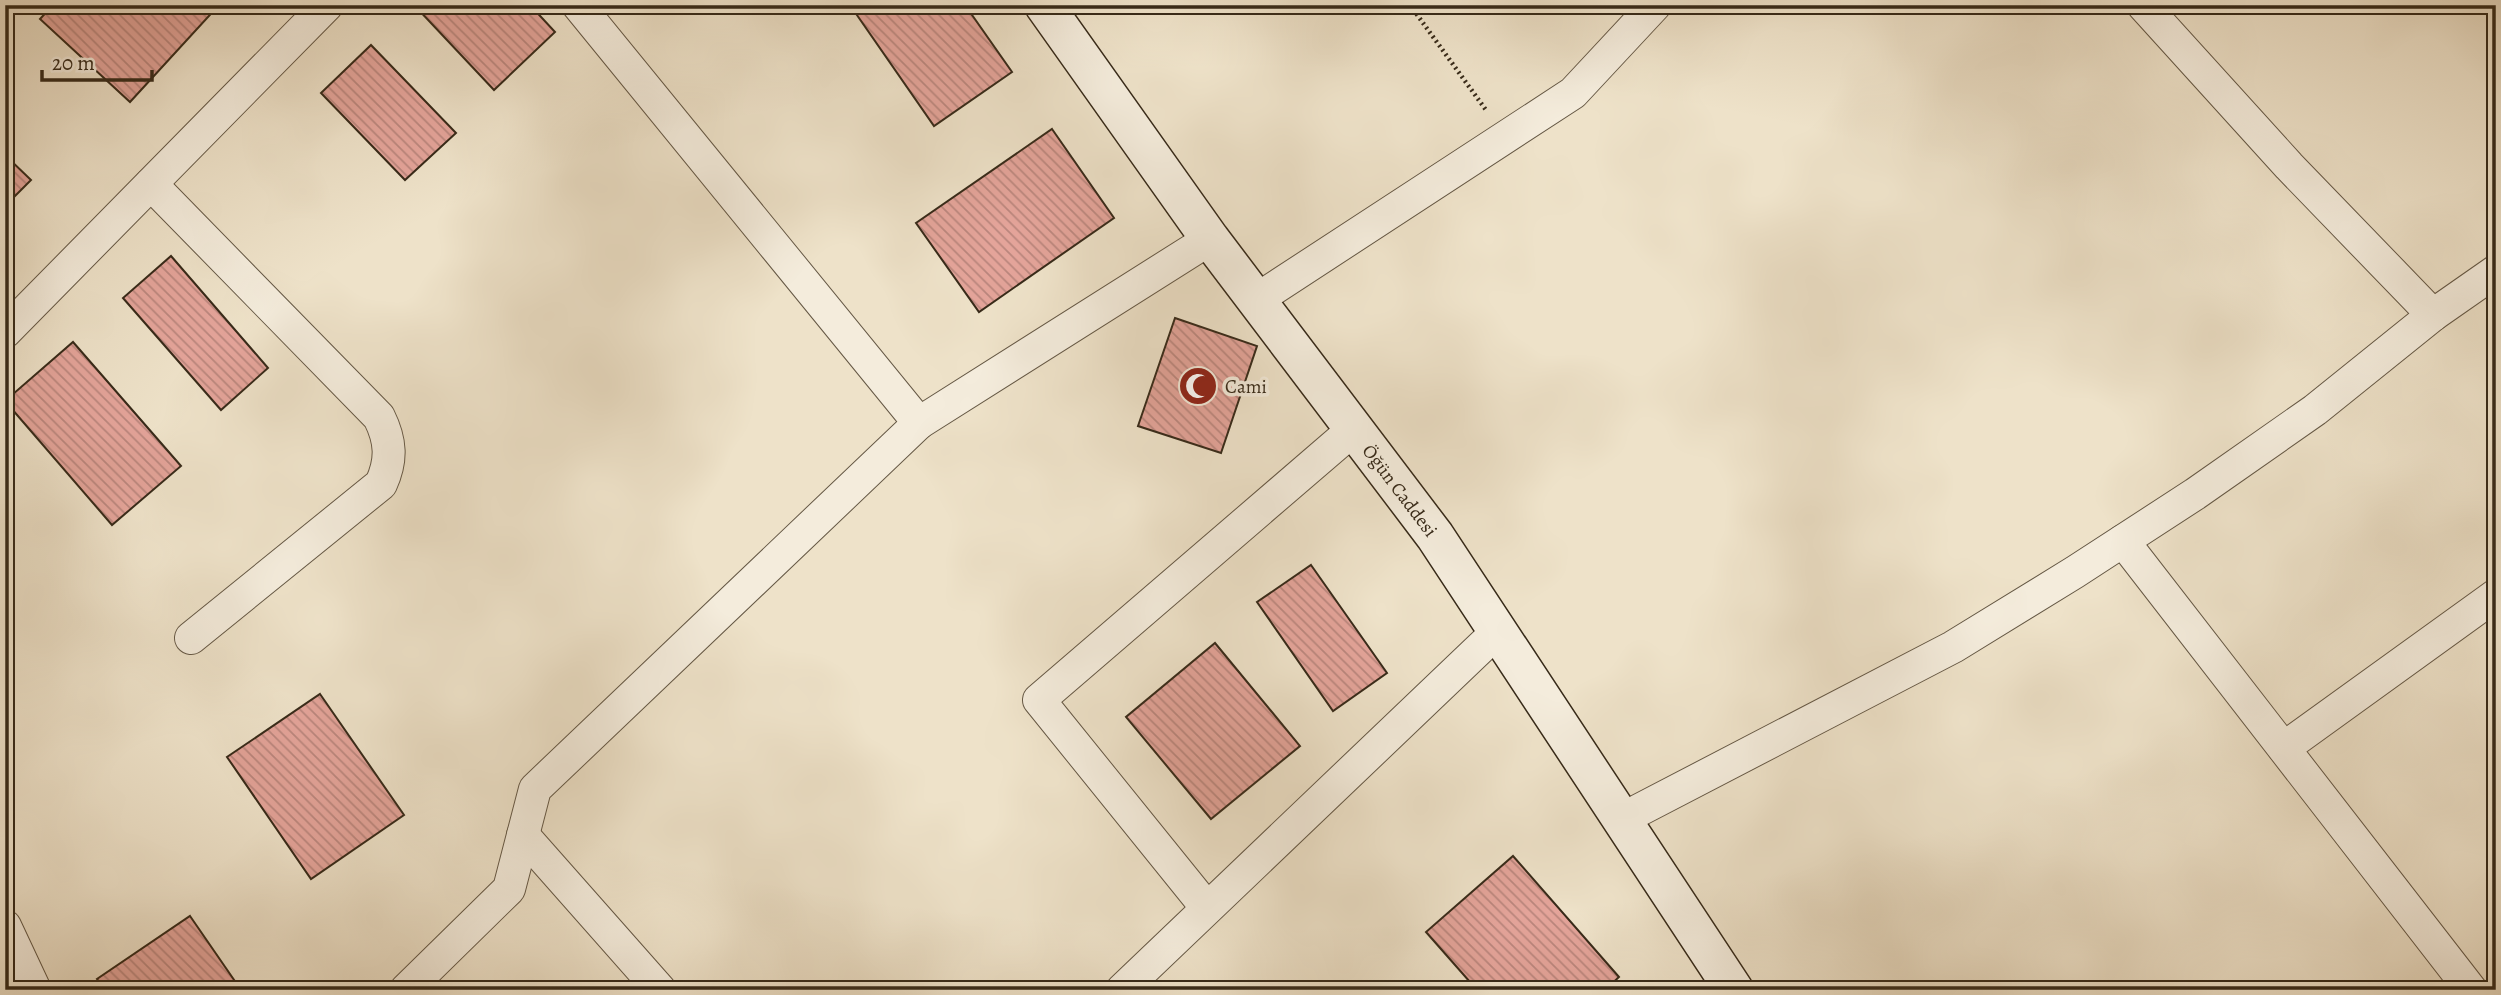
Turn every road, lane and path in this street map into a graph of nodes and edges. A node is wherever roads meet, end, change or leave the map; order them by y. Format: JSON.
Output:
{"nodes":[{"id":1,"x":327,"y":5,"type":"edge"},
{"id":2,"x":578,"y":5,"type":"edge"},
{"id":3,"x":1044,"y":5,"type":"edge"},
{"id":4,"x":1410,"y":5,"type":"edge"},
{"id":5,"x":1656,"y":5,"type":"edge"},
{"id":6,"x":2143,"y":5,"type":"edge"},
{"id":7,"x":1506,"y":137,"type":"junction"},
{"id":8,"x":151,"y":184,"type":"junction"},
{"id":9,"x":1210,"y":239,"type":"junction"},
{"id":10,"x":2496,"y":271,"type":"edge"},
{"id":11,"x":1256,"y":300,"type":"junction"},
{"id":12,"x":2433,"y":315,"type":"junction"},
{"id":13,"x":5,"y":332,"type":"edge"},
{"id":14,"x":919,"y":423,"type":"junction"},
{"id":15,"x":1354,"y":429,"type":"junction"},
{"id":16,"x":2123,"y":541,"type":"junction"},
{"id":17,"x":2496,"y":595,"type":"edge"},
{"id":18,"x":1498,"y":631,"type":"junction"},
{"id":19,"x":191,"y":638,"type":"dead end"},
{"id":20,"x":2284,"y":748,"type":"junction"},
{"id":21,"x":1622,"y":819,"type":"junction"},
{"id":22,"x":523,"y":835,"type":"junction"},
{"id":23,"x":1207,"y":908,"type":"junction"},
{"id":24,"x":5,"y":926,"type":"edge"},
{"id":25,"x":35,"y":990,"type":"edge"},
{"id":26,"x":405,"y":990,"type":"edge"},
{"id":27,"x":660,"y":990,"type":"edge"},
{"id":28,"x":1122,"y":990,"type":"edge"},
{"id":29,"x":1734,"y":990,"type":"edge"},
{"id":30,"x":2471,"y":990,"type":"edge"}],
"edges":[{"from":1,"to":8,"type":"street"},
{"from":2,"to":14,"type":"street"},
{"from":3,"to":9,"type":"street","name":"Öğün Caddesi"},
{"from":4,"to":7,"type":"path"},
{"from":5,"to":7,"type":"street"},
{"from":6,"to":12,"type":"street"},
{"from":7,"to":11,"type":"street"},
{"from":8,"to":13,"type":"street"},
{"from":8,"to":19,"type":"street"},
{"from":9,"to":11,"type":"street","name":"Öğün Caddesi"},
{"from":9,"to":14,"type":"street"},
{"from":10,"to":12,"type":"street"},
{"from":11,"to":15,"type":"street","name":"Öğün Caddesi"},
{"from":12,"to":16,"type":"street"},
{"from":14,"to":22,"type":"street"},
{"from":15,"to":18,"type":"street","name":"Öğün Caddesi"},
{"from":15,"to":23,"type":"street"},
{"from":16,"to":20,"type":"street"},
{"from":16,"to":21,"type":"street"},
{"from":17,"to":20,"type":"street"},
{"from":18,"to":21,"type":"street","name":"Öğün Caddesi"},
{"from":18,"to":23,"type":"street"},
{"from":20,"to":30,"type":"street"},
{"from":21,"to":29,"type":"street","name":"Öğün Caddesi"},
{"from":22,"to":26,"type":"street"},
{"from":22,"to":27,"type":"street"},
{"from":23,"to":28,"type":"street"},
{"from":24,"to":25,"type":"street"}]}
